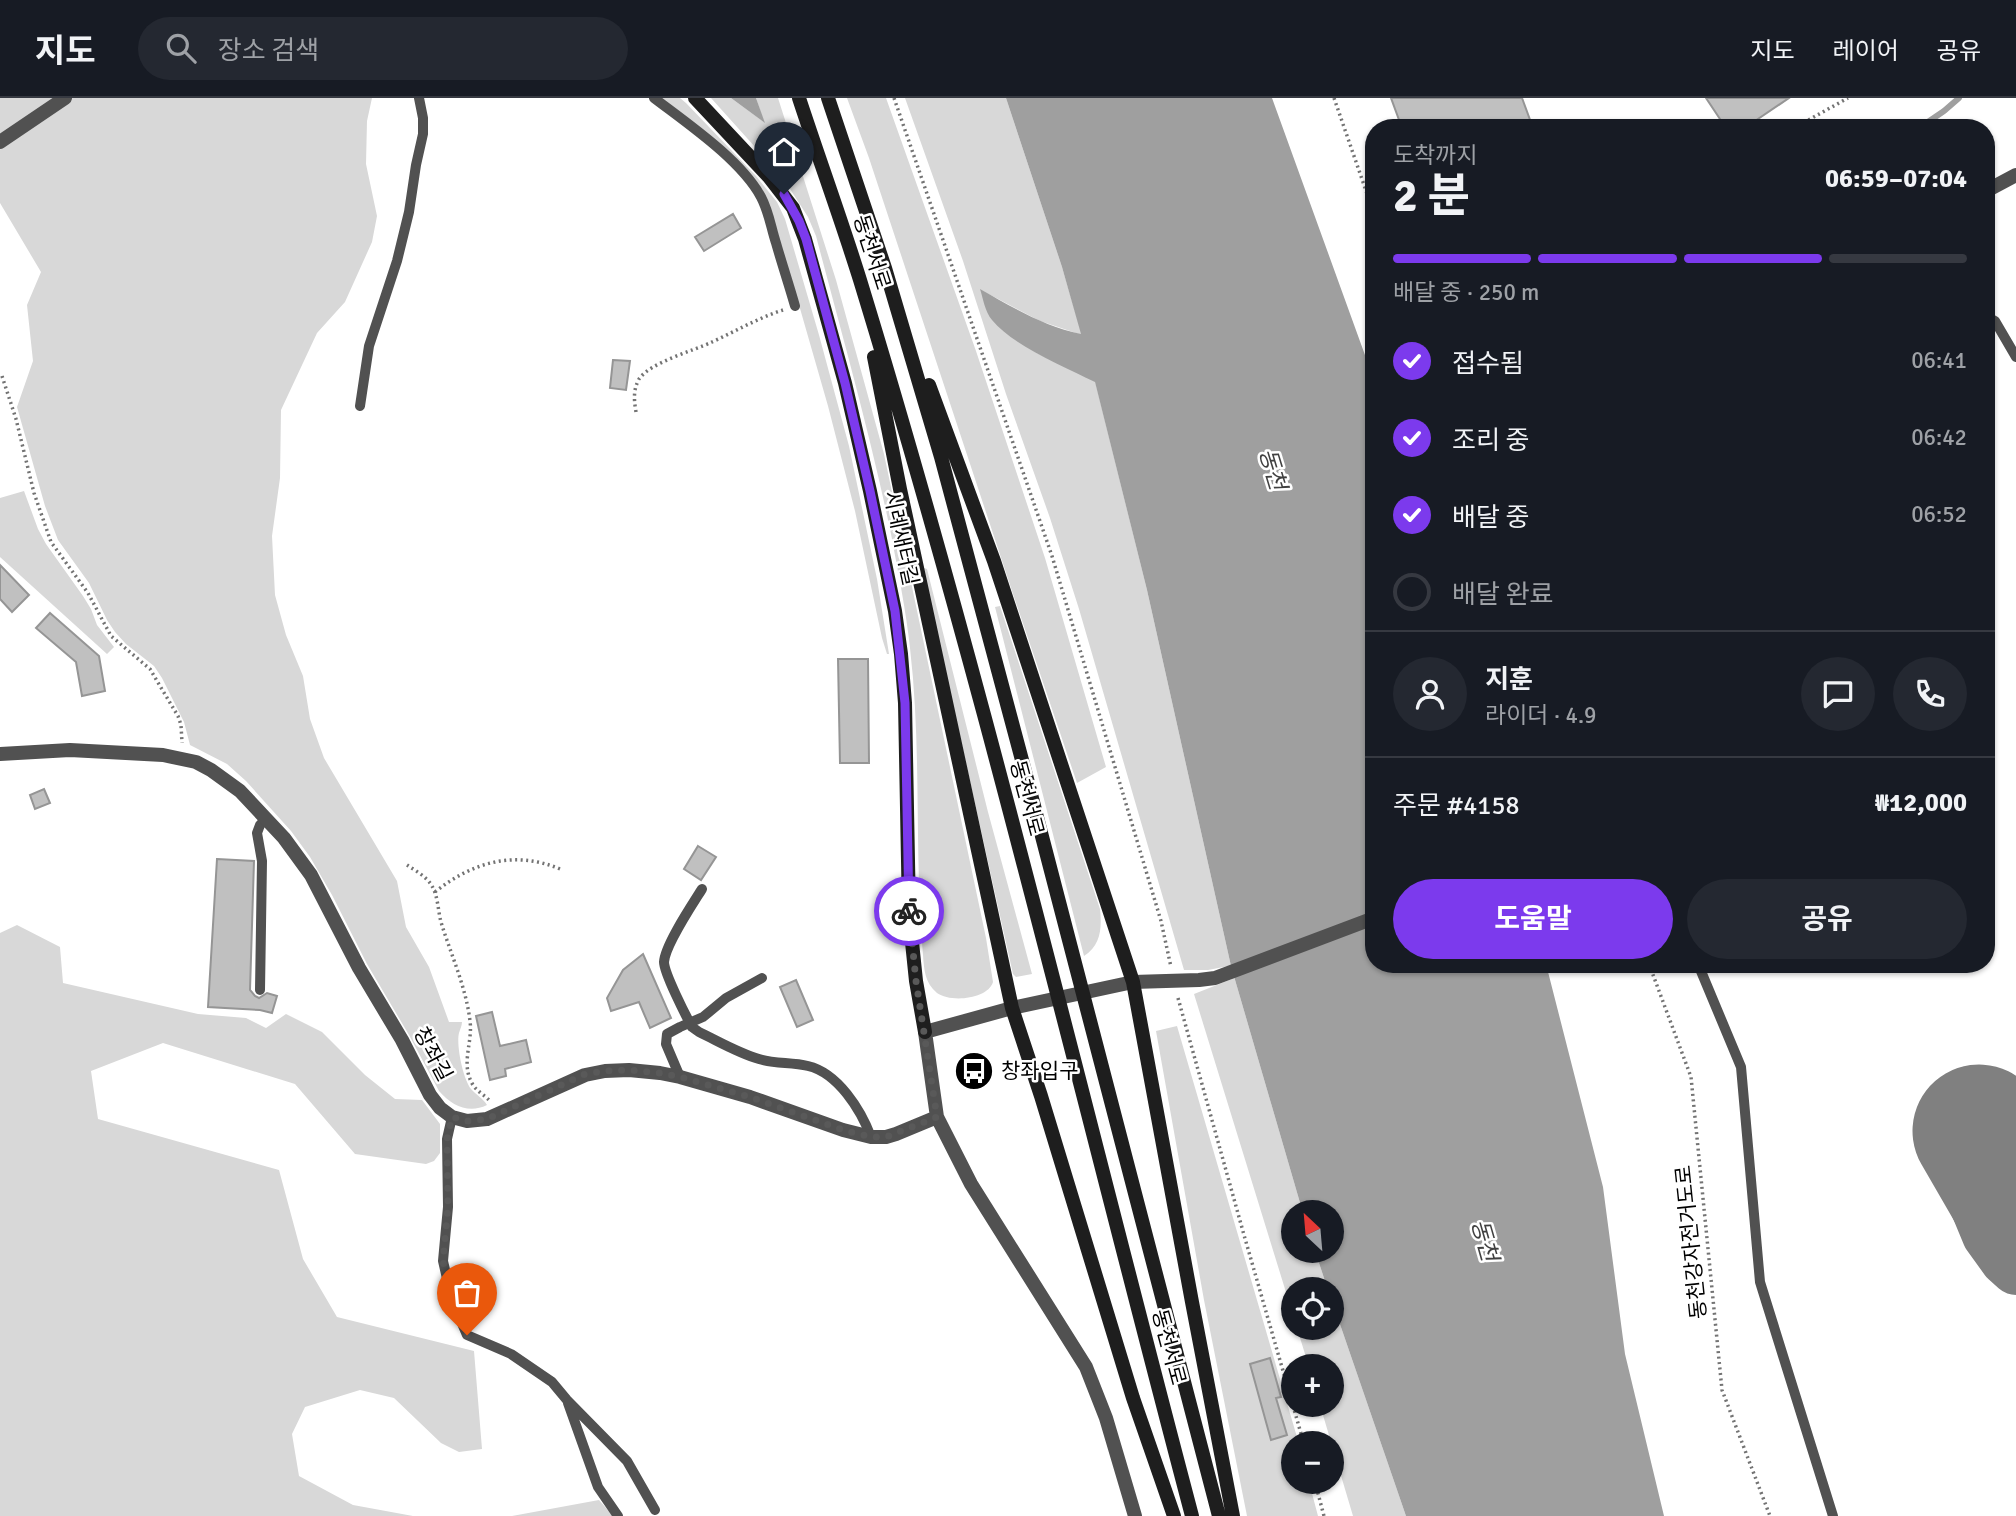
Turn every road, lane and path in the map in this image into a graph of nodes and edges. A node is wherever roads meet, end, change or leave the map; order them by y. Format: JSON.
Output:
{"nodes":[{"id":1,"x":65,"y":98,"type":"edge"},
{"id":2,"x":419,"y":98,"type":"edge"},
{"id":3,"x":654,"y":98,"type":"edge"},
{"id":4,"x":695,"y":98,"type":"edge"},
{"id":5,"x":799,"y":98,"type":"edge"},
{"id":6,"x":828,"y":98,"type":"edge"},
{"id":7,"x":894,"y":98,"type":"edge"},
{"id":8,"x":1334,"y":98,"type":"edge"},
{"id":9,"x":1848,"y":98,"type":"edge"},
{"id":10,"x":1810,"y":119,"type":"edge"},
{"id":11,"x":0,"y":142,"type":"edge"},
{"id":12,"x":2016,"y":175,"type":"edge"},
{"id":13,"x":1995,"y":186,"type":"edge"},
{"id":14,"x":1365,"y":188,"type":"edge"},
{"id":15,"x":886,"y":268,"type":"junction"},
{"id":16,"x":859,"y":276,"type":"junction"},
{"id":17,"x":794,"y":306,"type":"joint"},
{"id":18,"x":1995,"y":321,"type":"edge"},
{"id":19,"x":2016,"y":357,"type":"edge"},
{"id":20,"x":2,"y":376,"type":"dead end"},
{"id":21,"x":360,"y":406,"type":"dead end"},
{"id":22,"x":636,"y":412,"type":"dead end"},
{"id":23,"x":0,"y":754,"type":"edge"},
{"id":24,"x":180,"y":758,"type":"junction"},
{"id":25,"x":267,"y":818,"type":"junction"},
{"id":26,"x":407,"y":865,"type":"dead end"},
{"id":27,"x":560,"y":869,"type":"dead end"},
{"id":28,"x":702,"y":889,"type":"dead end"},
{"id":29,"x":435,"y":892,"type":"junction"},
{"id":30,"x":1365,"y":921,"type":"edge"},
{"id":31,"x":1652,"y":973,"type":"edge"},
{"id":32,"x":1702,"y":973,"type":"edge"},
{"id":33,"x":762,"y":978,"type":"dead end"},
{"id":34,"x":1174,"y":980,"type":"junction"},
{"id":35,"x":1133,"y":982,"type":"junction"},
{"id":36,"x":260,"y":990,"type":"dead end"},
{"id":37,"x":1012,"y":1008,"type":"junction"},
{"id":38,"x":690,"y":1023,"type":"junction"},
{"id":39,"x":925,"y":1032,"type":"junction"},
{"id":40,"x":680,"y":1077,"type":"junction"},
{"id":41,"x":498,"y":1114,"type":"junction"},
{"id":42,"x":452,"y":1117,"type":"junction"},
{"id":43,"x":937,"y":1117,"type":"junction"},
{"id":44,"x":871,"y":1137,"type":"junction"},
{"id":45,"x":567,"y":1400,"type":"junction"},
{"id":46,"x":1300,"y":1431,"type":"edge"},
{"id":47,"x":1318,"y":1494,"type":"edge"},
{"id":48,"x":655,"y":1510,"type":"dead end"},
{"id":49,"x":618,"y":1516,"type":"edge"},
{"id":50,"x":1135,"y":1516,"type":"edge"},
{"id":51,"x":1174,"y":1516,"type":"edge"},
{"id":52,"x":1192,"y":1516,"type":"edge"},
{"id":53,"x":1219,"y":1516,"type":"edge"},
{"id":54,"x":1233,"y":1516,"type":"edge"},
{"id":55,"x":1324,"y":1516,"type":"edge"},
{"id":56,"x":1770,"y":1516,"type":"edge"},
{"id":57,"x":1833,"y":1516,"type":"edge"}],
"edges":[{"from":1,"to":11,"type":"street"},
{"from":2,"to":21,"type":"lane"},
{"from":3,"to":17,"type":"lane"},
{"from":4,"to":39,"type":"main road","name":"시례새터길"},
{"from":5,"to":16,"type":"main road","name":"동천서로"},
{"from":6,"to":15,"type":"main road","name":"동천서로"},
{"from":7,"to":34,"type":"path"},
{"from":8,"to":14,"type":"path"},
{"from":9,"to":10,"type":"path"},
{"from":12,"to":13,"type":"street"},
{"from":15,"to":35,"type":"main road"},
{"from":15,"to":53,"type":"main road","name":"동천서로"},
{"from":16,"to":37,"type":"main road"},
{"from":16,"to":52,"type":"main road","name":"동천서로"},
{"from":17,"to":22,"type":"path"},
{"from":18,"to":19,"type":"lane"},
{"from":20,"to":24,"type":"path"},
{"from":23,"to":24,"type":"street","name":"창좌길"},
{"from":24,"to":25,"type":"street","name":"창좌길"},
{"from":25,"to":36,"type":"lane"},
{"from":25,"to":42,"type":"street","name":"창좌길"},
{"from":26,"to":29,"type":"path"},
{"from":27,"to":29,"type":"path"},
{"from":28,"to":38,"type":"lane"},
{"from":29,"to":41,"type":"path"},
{"from":30,"to":34,"type":"street"},
{"from":31,"to":56,"type":"path","name":"동천강자전거도로"},
{"from":32,"to":57,"type":"lane"},
{"from":33,"to":38,"type":"lane"},
{"from":34,"to":35,"type":"street"},
{"from":34,"to":46,"type":"path"},
{"from":35,"to":37,"type":"street"},
{"from":35,"to":54,"type":"main road"},
{"from":37,"to":39,"type":"street"},
{"from":37,"to":51,"type":"main road"},
{"from":38,"to":40,"type":"lane"},
{"from":38,"to":44,"type":"lane"},
{"from":39,"to":43,"type":"street"},
{"from":40,"to":41,"type":"street"},
{"from":40,"to":44,"type":"street"},
{"from":41,"to":42,"type":"street"},
{"from":42,"to":45,"type":"lane"},
{"from":43,"to":44,"type":"street"},
{"from":43,"to":50,"type":"street"},
{"from":45,"to":48,"type":"lane"},
{"from":45,"to":49,"type":"lane"},
{"from":47,"to":55,"type":"path"}]}
